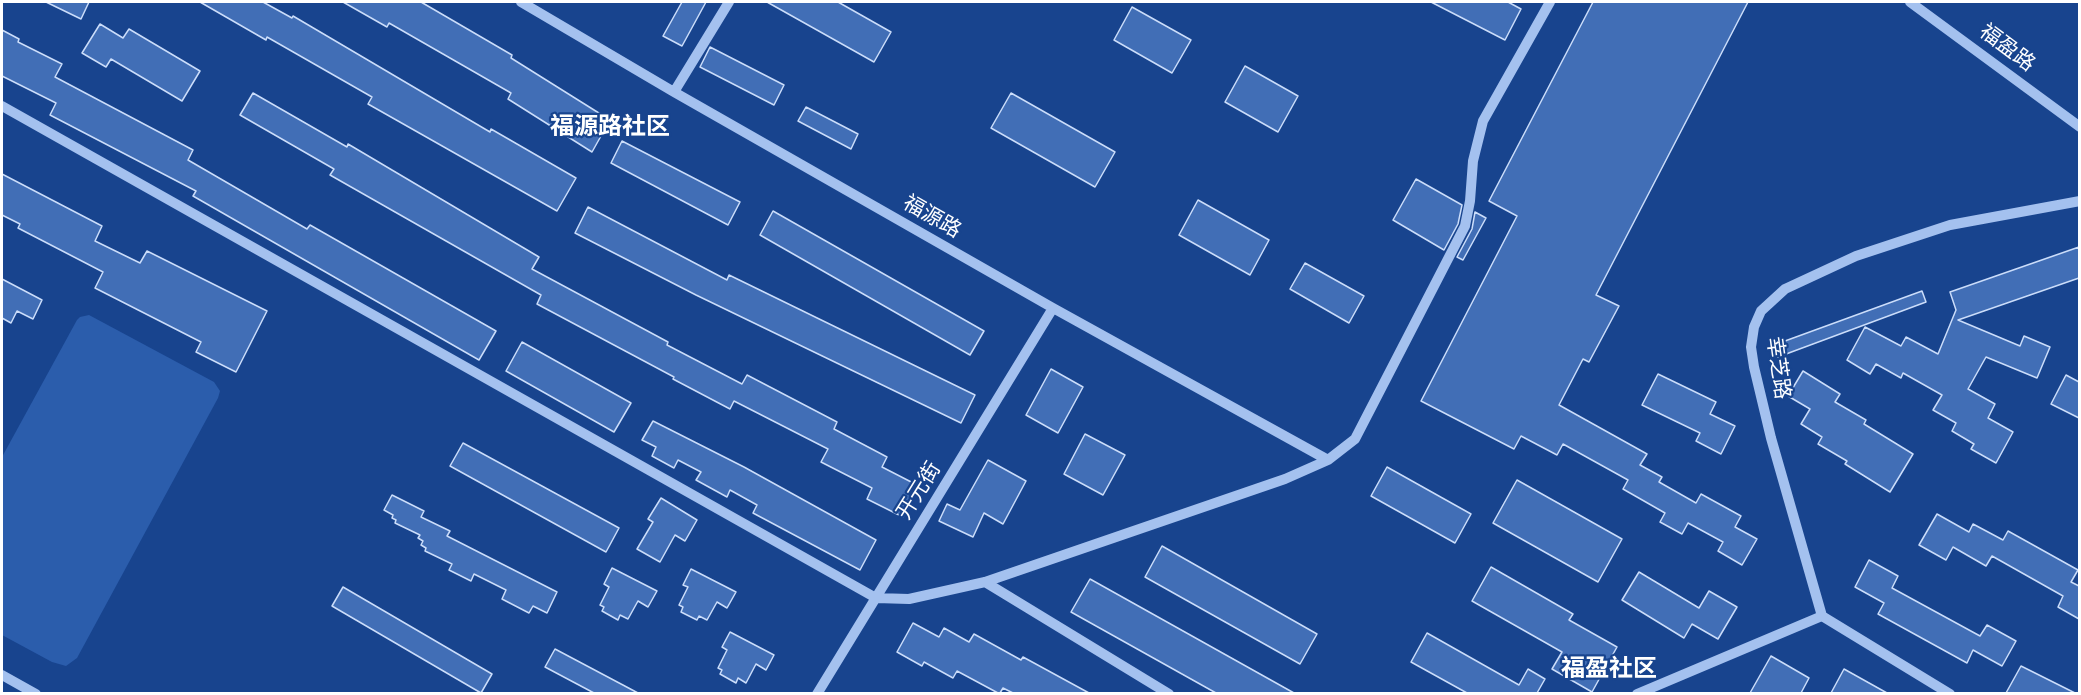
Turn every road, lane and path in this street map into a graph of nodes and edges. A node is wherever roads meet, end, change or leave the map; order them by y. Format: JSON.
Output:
{"nodes":[{"id":1,"x":522,"y":2,"type":"edge"},
{"id":2,"x":729,"y":2,"type":"edge"},
{"id":3,"x":1550,"y":2,"type":"edge"},
{"id":4,"x":1910,"y":2,"type":"edge"},
{"id":5,"x":674,"y":92,"type":"junction"},
{"id":6,"x":2,"y":106,"type":"edge"},
{"id":7,"x":2079,"y":127,"type":"edge"},
{"id":8,"x":2079,"y":201,"type":"edge"},
{"id":9,"x":1053,"y":308,"type":"junction"},
{"id":10,"x":1328,"y":460,"type":"junction"},
{"id":11,"x":985,"y":582,"type":"junction"},
{"id":12,"x":876,"y":598,"type":"junction"},
{"id":13,"x":1822,"y":616,"type":"junction"},
{"id":14,"x":2,"y":675,"type":"edge"},
{"id":15,"x":36,"y":693,"type":"edge"},
{"id":16,"x":817,"y":693,"type":"edge"},
{"id":17,"x":1169,"y":693,"type":"edge"},
{"id":18,"x":1637,"y":693,"type":"edge"},
{"id":19,"x":1950,"y":693,"type":"edge"}],
"edges":[{"from":1,"to":5,"type":"street","name":"福源路"},
{"from":2,"to":5,"type":"street"},
{"from":3,"to":10,"type":"street"},
{"from":4,"to":7,"type":"street","name":"福盈路"},
{"from":5,"to":9,"type":"street","name":"福源路"},
{"from":6,"to":12,"type":"street"},
{"from":8,"to":13,"type":"street","name":"幸芝路"},
{"from":9,"to":10,"type":"street","name":"福源路"},
{"from":9,"to":12,"type":"street","name":"开元街"},
{"from":10,"to":11,"type":"street"},
{"from":11,"to":12,"type":"street"},
{"from":11,"to":17,"type":"street"},
{"from":12,"to":16,"type":"street","name":"开元街"},
{"from":13,"to":18,"type":"street"},
{"from":13,"to":19,"type":"street"},
{"from":14,"to":15,"type":"street"}]}
